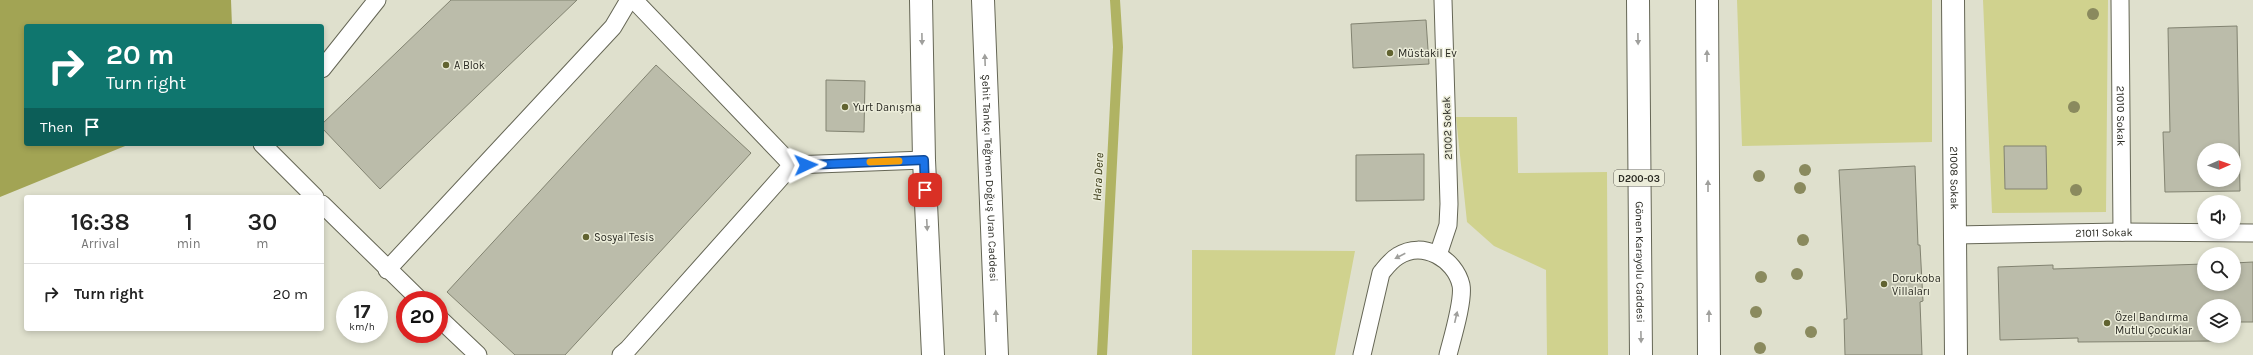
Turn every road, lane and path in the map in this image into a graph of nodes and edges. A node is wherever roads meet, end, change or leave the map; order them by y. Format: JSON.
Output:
{"nodes":[{"id":1,"x":377,"y":0,"type":"edge"},
{"id":2,"x":629,"y":0,"type":"edge"},
{"id":3,"x":634,"y":0,"type":"edge"},
{"id":4,"x":921,"y":0,"type":"edge"},
{"id":5,"x":983,"y":0,"type":"edge"},
{"id":6,"x":1443,"y":0,"type":"edge"},
{"id":7,"x":1638,"y":0,"type":"edge"},
{"id":8,"x":1707,"y":0,"type":"edge"},
{"id":9,"x":1953,"y":0,"type":"edge"},
{"id":10,"x":2120,"y":0,"type":"edge"},
{"id":11,"x":324,"y":66,"type":"edge"},
{"id":12,"x":264,"y":146,"type":"edge"},
{"id":13,"x":924,"y":160,"type":"junction"},
{"id":14,"x":792,"y":165,"type":"junction"},
{"id":15,"x":313,"y":195,"type":"edge"},
{"id":16,"x":324,"y":206,"type":"edge"},
{"id":17,"x":2122,"y":232,"type":"junction"},
{"id":18,"x":2253,"y":233,"type":"edge"},
{"id":19,"x":1955,"y":235,"type":"junction"},
{"id":20,"x":1438,"y":255,"type":"junction"},
{"id":21,"x":388,"y":270,"type":"junction"},
{"id":22,"x":410,"y":291,"type":"edge"},
{"id":23,"x":448,"y":327,"type":"edge"},
{"id":24,"x":478,"y":355,"type":"edge"},
{"id":25,"x":621,"y":355,"type":"edge"},
{"id":26,"x":933,"y":355,"type":"edge"},
{"id":27,"x":997,"y":355,"type":"edge"},
{"id":28,"x":1362,"y":355,"type":"edge"},
{"id":29,"x":1448,"y":355,"type":"edge"},
{"id":30,"x":1641,"y":355,"type":"edge"},
{"id":31,"x":1709,"y":355,"type":"edge"},
{"id":32,"x":1956,"y":355,"type":"edge"}],
"edges":[{"from":1,"to":11,"type":"lane"},
{"from":2,"to":21,"type":"lane"},
{"from":3,"to":14,"type":"lane"},
{"from":4,"to":13,"type":"main road","one_way":true},
{"from":27,"to":5,"type":"main road","name":"Şehit Tankçı Teğmen Doğuş Uran Caddesi","one_way":true},
{"from":6,"to":20,"type":"lane","name":"21002 Sokak"},
{"from":7,"to":30,"type":"main road","name":"Gönen Karayolu Caddesi","number":"D200-03","one_way":true},
{"from":31,"to":8,"type":"main road","one_way":true},
{"from":9,"to":19,"type":"main road","name":"21008 Sokak"},
{"from":10,"to":17,"type":"lane","name":"21010 Sokak"},
{"from":12,"to":15,"type":"lane"},
{"from":13,"to":14,"type":"lane"},
{"from":13,"to":26,"type":"main road","one_way":true},
{"from":14,"to":25,"type":"lane"},
{"from":16,"to":21,"type":"lane"},
{"from":17,"to":18,"type":"lane","name":"21011 Sokak"},
{"from":17,"to":19,"type":"lane","name":"21011 Sokak"},
{"from":19,"to":32,"type":"main road","name":"21008 Sokak"},
{"from":20,"to":28,"type":"lane","one_way":true},
{"from":29,"to":20,"type":"lane","one_way":true},
{"from":21,"to":22,"type":"lane"},
{"from":23,"to":24,"type":"lane"}]}
